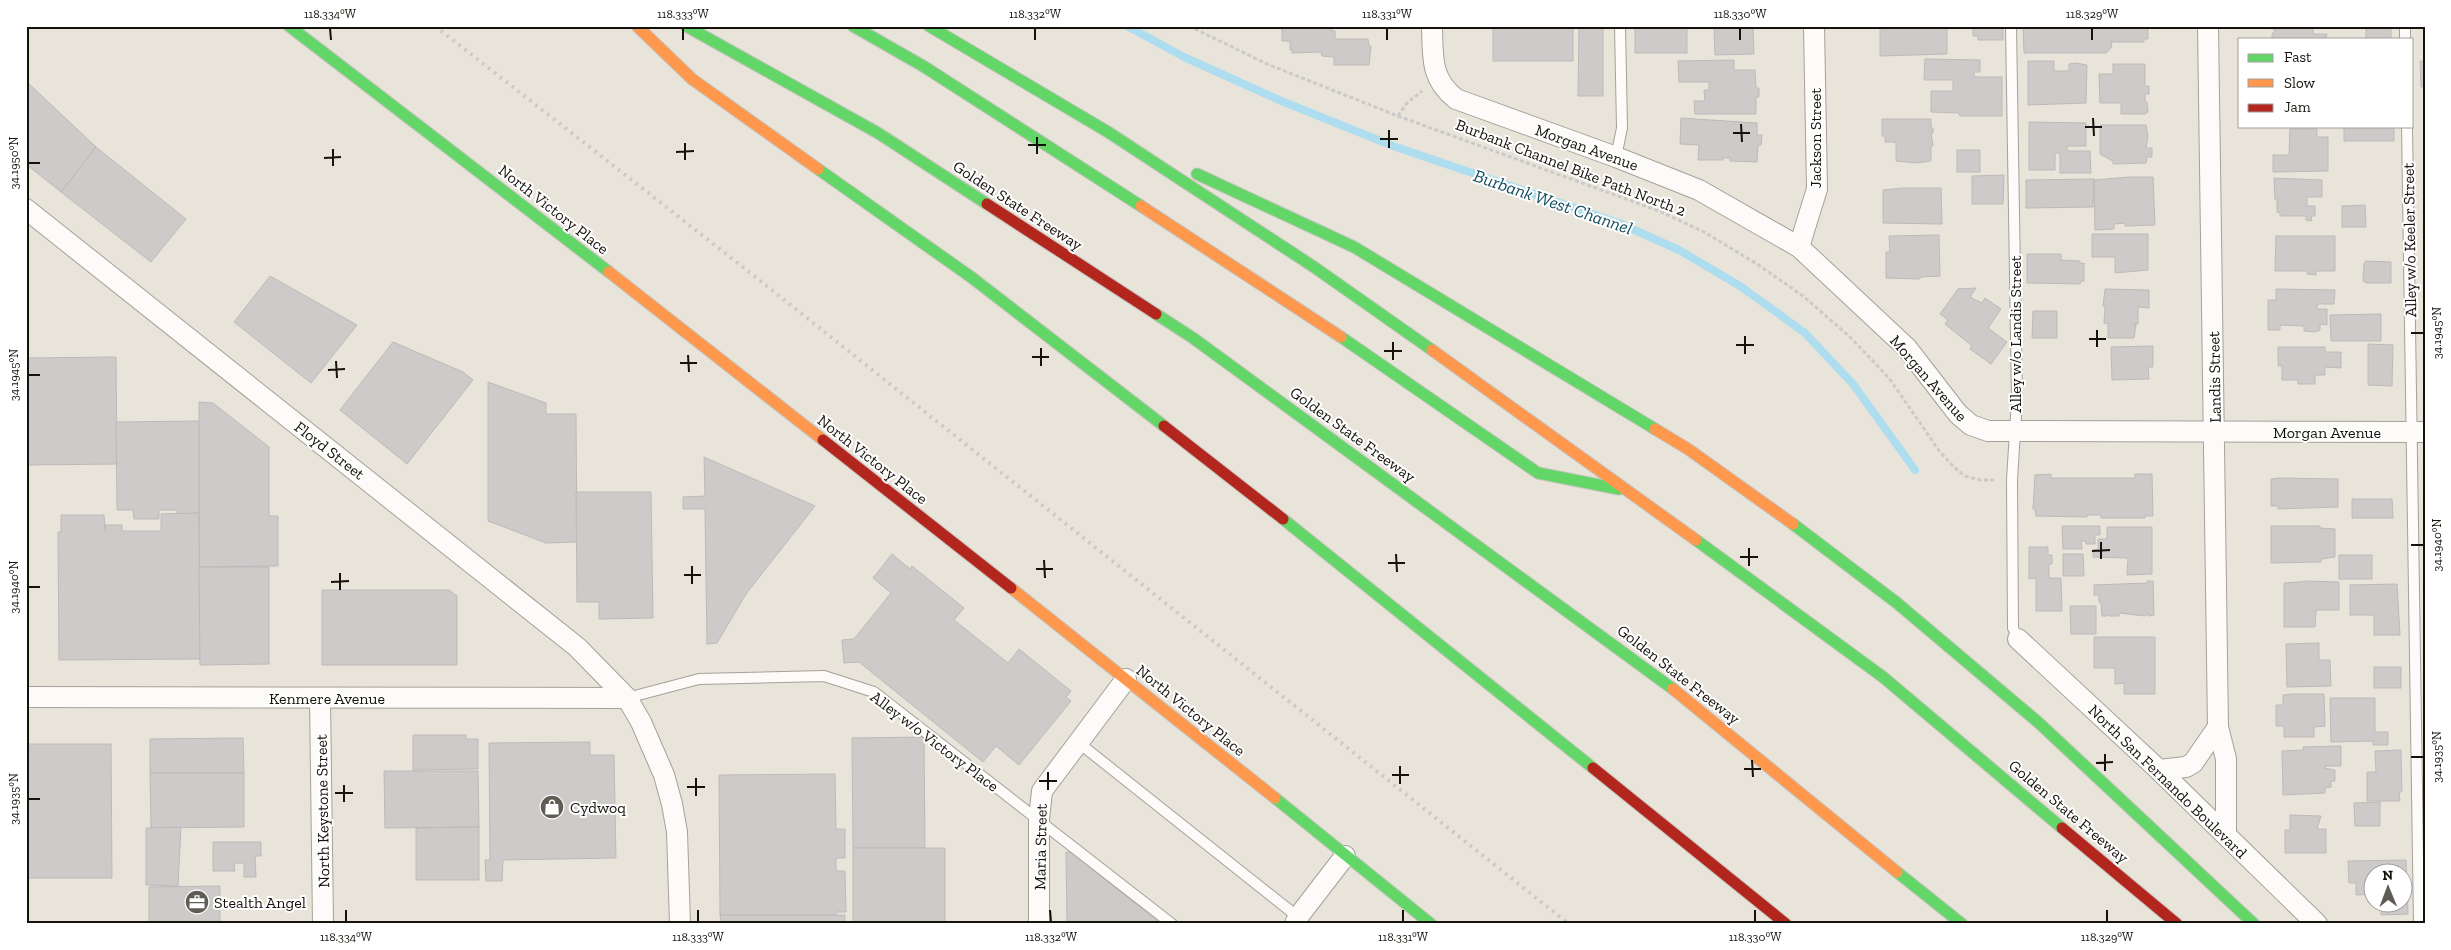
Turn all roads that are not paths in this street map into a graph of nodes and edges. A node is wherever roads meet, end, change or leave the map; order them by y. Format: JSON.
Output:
{"nodes":[{"id":1,"x":289,"y":26,"type":"edge"},
{"id":2,"x":637,"y":26,"type":"edge"},
{"id":3,"x":686,"y":26,"type":"edge"},
{"id":4,"x":714,"y":26,"type":"edge"},
{"id":5,"x":853,"y":26,"type":"edge"},
{"id":6,"x":929,"y":26,"type":"edge"},
{"id":7,"x":1432,"y":26,"type":"edge"},
{"id":8,"x":1620,"y":26,"type":"edge"},
{"id":9,"x":1814,"y":26,"type":"edge"},
{"id":10,"x":2011,"y":26,"type":"edge"},
{"id":11,"x":2208,"y":26,"type":"edge"},
{"id":12,"x":724,"y":49,"type":"junction"},
{"id":13,"x":2407,"y":128,"type":"edge"},
{"id":14,"x":1108,"y":132,"type":"junction"},
{"id":15,"x":1616,"y":157,"type":"junction"},
{"id":16,"x":26,"y":209,"type":"edge"},
{"id":17,"x":1799,"y":247,"type":"junction"},
{"id":18,"x":2015,"y":432,"type":"junction"},
{"id":19,"x":2216,"y":432,"type":"junction"},
{"id":20,"x":2419,"y":432,"type":"edge"},
{"id":21,"x":1628,"y":491,"type":"junction"},
{"id":22,"x":2018,"y":639,"type":"joint"},
{"id":23,"x":1126,"y":679,"type":"junction"},
{"id":24,"x":26,"y":697,"type":"edge"},
{"id":25,"x":320,"y":698,"type":"junction"},
{"id":26,"x":627,"y":698,"type":"junction"},
{"id":27,"x":2218,"y":727,"type":"junction"},
{"id":28,"x":1079,"y":743,"type":"junction"},
{"id":29,"x":2159,"y":770,"type":"junction"},
{"id":30,"x":1039,"y":819,"type":"junction"},
{"id":31,"x":2226,"y":834,"type":"junction"},
{"id":32,"x":1345,"y":856,"type":"junction"},
{"id":33,"x":1296,"y":920,"type":"edge"},
{"id":34,"x":323,"y":924,"type":"edge"},
{"id":35,"x":680,"y":924,"type":"edge"},
{"id":36,"x":1039,"y":924,"type":"edge"},
{"id":37,"x":1172,"y":924,"type":"edge"},
{"id":38,"x":1431,"y":924,"type":"edge"},
{"id":39,"x":1786,"y":924,"type":"edge"},
{"id":40,"x":1962,"y":924,"type":"edge"},
{"id":41,"x":2177,"y":924,"type":"edge"},
{"id":42,"x":2254,"y":924,"type":"edge"},
{"id":43,"x":2317,"y":924,"type":"edge"},
{"id":44,"x":2419,"y":924,"type":"edge"}],
"edges":[{"from":1,"to":23,"type":"main road","name":"North Victory Place"},
{"from":2,"to":39,"type":"main road"},
{"from":3,"to":12,"type":"main road","name":"Golden State Freeway"},
{"from":4,"to":12,"type":"main road"},
{"from":5,"to":21,"type":"main road"},
{"from":6,"to":14,"type":"main road","name":"Golden State Freeway"},
{"from":7,"to":15,"type":"street","name":"Morgan Avenue"},
{"from":8,"to":15,"type":"lane"},
{"from":9,"to":17,"type":"street","name":"Jackson Street"},
{"from":10,"to":18,"type":"lane","name":"Alley w/o Landis Street"},
{"from":11,"to":19,"type":"street","name":"Landis Street"},
{"from":12,"to":40,"type":"main road","name":"Golden State Freeway"},
{"from":13,"to":20,"type":"lane","name":"Alley w/o Keeler Street"},
{"from":14,"to":21,"type":"main road","name":"Golden State Freeway"},
{"from":14,"to":42,"type":"main road"},
{"from":15,"to":17,"type":"street","name":"Morgan Avenue"},
{"from":16,"to":26,"type":"street","name":"Floyd Street"},
{"from":17,"to":18,"type":"street","name":"Morgan Avenue"},
{"from":18,"to":19,"type":"street","name":"Morgan Avenue"},
{"from":18,"to":22,"type":"lane","name":"Alley w/o Landis Street"},
{"from":19,"to":20,"type":"street","name":"Morgan Avenue"},
{"from":19,"to":27,"type":"street","name":"Landis Street"},
{"from":20,"to":44,"type":"lane","name":"Alley w/o Keeler Street"},
{"from":21,"to":41,"type":"main road","name":"Golden State Freeway"},
{"from":22,"to":29,"type":"street","name":"North San Fernando Boulevard"},
{"from":23,"to":28,"type":"street","name":"Maria Street"},
{"from":23,"to":32,"type":"main road","name":"North Victory Place"},
{"from":24,"to":25,"type":"street","name":"Kenmere Avenue"},
{"from":25,"to":26,"type":"street","name":"Kenmere Avenue"},
{"from":25,"to":34,"type":"street","name":"North Keystone Street"},
{"from":26,"to":30,"type":"lane","name":"Alley w/o Victory Place"},
{"from":26,"to":35,"type":"street","name":"Floyd Street"},
{"from":27,"to":29,"type":"street"},
{"from":27,"to":31,"type":"street","name":"Landis Street"},
{"from":28,"to":30,"type":"street","name":"Maria Street"},
{"from":28,"to":33,"type":"lane"},
{"from":29,"to":31,"type":"street","name":"North San Fernando Boulevard"},
{"from":30,"to":36,"type":"street","name":"Maria Street"},
{"from":30,"to":37,"type":"lane","name":"Alley w/o Victory Place"},
{"from":31,"to":43,"type":"street","name":"North San Fernando Boulevard"},
{"from":32,"to":33,"type":"street"},
{"from":32,"to":38,"type":"main road","name":"North Victory Place"}]}
